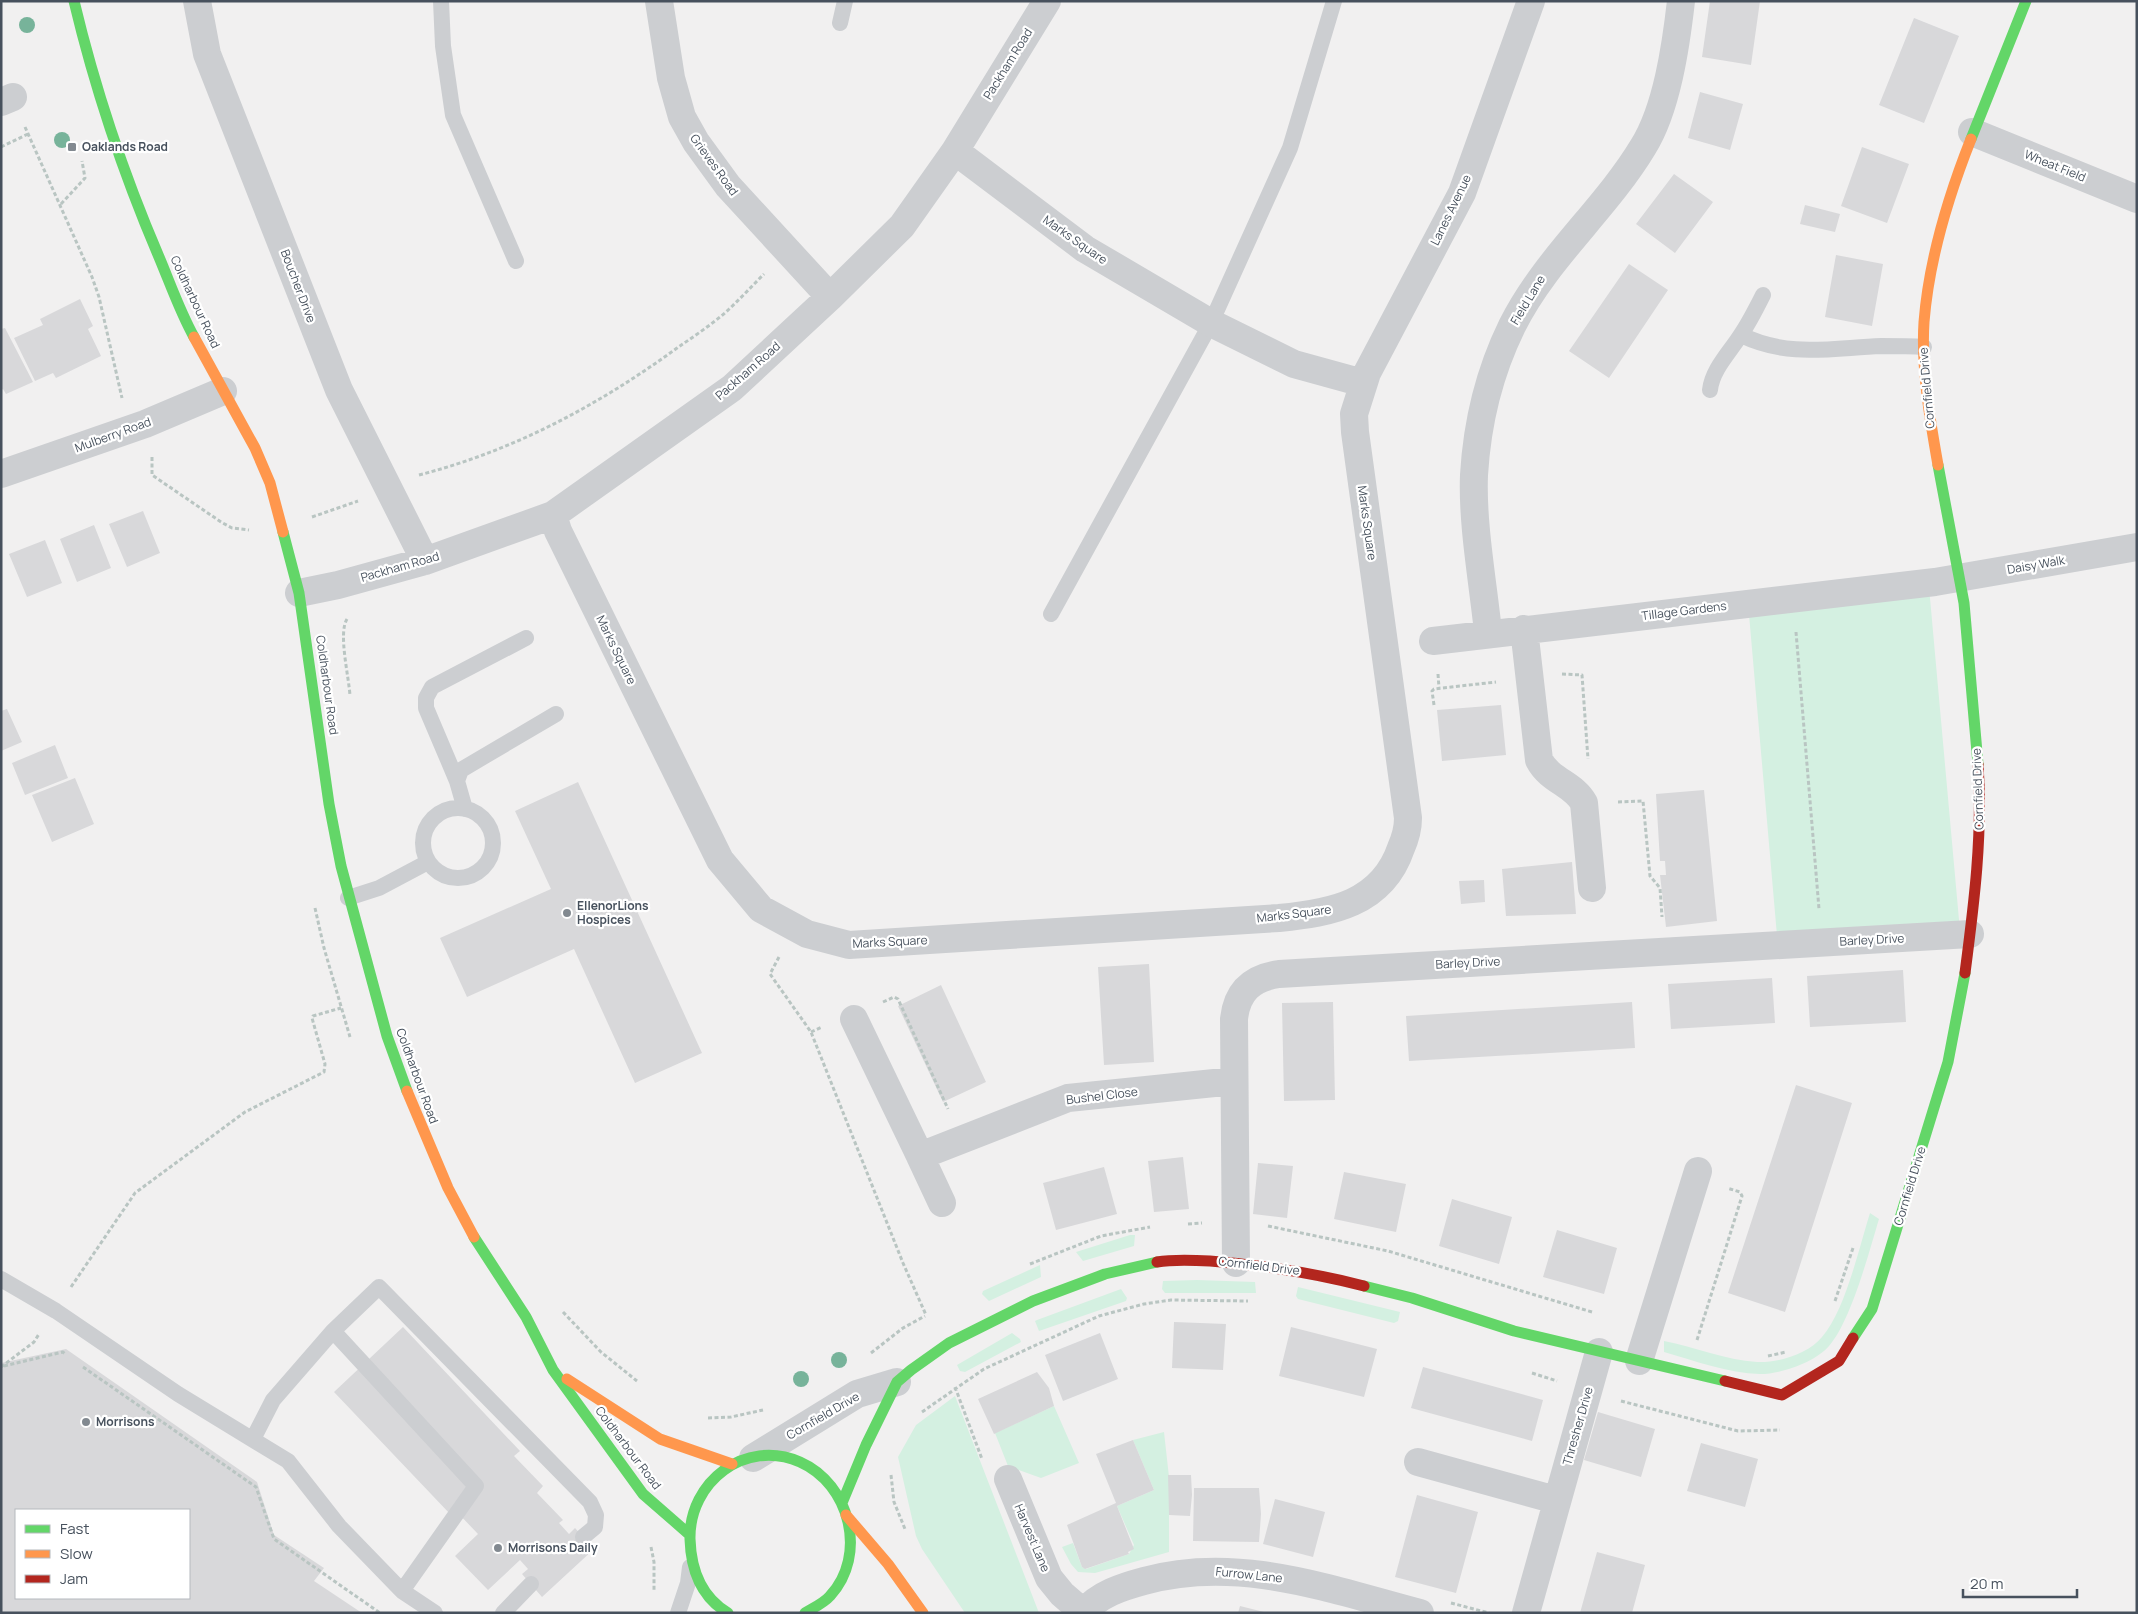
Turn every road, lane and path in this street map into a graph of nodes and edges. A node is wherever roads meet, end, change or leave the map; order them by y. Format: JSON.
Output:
{"nodes":[{"id":1,"x":74,"y":1,"type":"edge"},
{"id":2,"x":197,"y":1,"type":"edge"},
{"id":3,"x":441,"y":1,"type":"edge"},
{"id":4,"x":659,"y":1,"type":"edge"},
{"id":5,"x":845,"y":1,"type":"edge"},
{"id":6,"x":1047,"y":1,"type":"edge"},
{"id":7,"x":1334,"y":1,"type":"edge"},
{"id":8,"x":1531,"y":1,"type":"edge"},
{"id":9,"x":1681,"y":1,"type":"edge"},
{"id":10,"x":2026,"y":1,"type":"edge"},
{"id":11,"x":840,"y":23,"type":"dead end"},
{"id":12,"x":7,"y":100,"type":"edge"},
{"id":13,"x":1972,"y":132,"type":"junction"},
{"id":14,"x":28,"y":134,"type":"junction"},
{"id":15,"x":1,"y":147,"type":"edge"},
{"id":16,"x":955,"y":151,"type":"junction"},
{"id":17,"x":2137,"y":199,"type":"edge"},
{"id":18,"x":787,"y":251,"type":"junction"},
{"id":19,"x":516,"y":261,"type":"dead end"},
{"id":20,"x":1763,"y":295,"type":"dead end"},
{"id":21,"x":830,"y":297,"type":"junction"},
{"id":22,"x":1211,"y":323,"type":"junction"},
{"id":23,"x":1741,"y":335,"type":"junction"},
{"id":24,"x":1924,"y":347,"type":"junction"},
{"id":25,"x":1363,"y":383,"type":"junction"},
{"id":26,"x":1710,"y":390,"type":"dead end"},
{"id":27,"x":223,"y":391,"type":"junction"},
{"id":28,"x":146,"y":424,"type":"junction"},
{"id":29,"x":1,"y":474,"type":"edge"},
{"id":30,"x":417,"y":476,"type":"dead end"},
{"id":31,"x":364,"y":499,"type":"dead end"},
{"id":32,"x":553,"y":515,"type":"junction"},
{"id":33,"x":312,"y":517,"type":"dead end"},
{"id":34,"x":255,"y":530,"type":"dead end"},
{"id":35,"x":2137,"y":547,"type":"edge"},
{"id":36,"x":425,"y":561,"type":"junction"},
{"id":37,"x":1947,"y":580,"type":"junction"},
{"id":38,"x":299,"y":593,"type":"junction"},
{"id":39,"x":350,"y":614,"type":"dead end"},
{"id":40,"x":1051,"y":614,"type":"dead end"},
{"id":41,"x":1796,"y":628,"type":"dead end"},
{"id":42,"x":1524,"y":629,"type":"junction"},
{"id":43,"x":1488,"y":632,"type":"junction"},
{"id":44,"x":526,"y":638,"type":"dead end"},
{"id":45,"x":1433,"y":640,"type":"dead end"},
{"id":46,"x":351,"y":700,"type":"dead end"},
{"id":47,"x":556,"y":714,"type":"dead end"},
{"id":48,"x":457,"y":780,"type":"junction"},
{"id":49,"x":465,"y":809,"type":"junction"},
{"id":50,"x":428,"y":862,"type":"junction"},
{"id":51,"x":1592,"y":888,"type":"dead end"},
{"id":52,"x":348,"y":898,"type":"junction"},
{"id":53,"x":793,"y":927,"type":"junction"},
{"id":54,"x":1970,"y":934,"type":"junction"},
{"id":55,"x":1822,"y":943,"type":"junction"},
{"id":56,"x":341,"y":1008,"type":"dead end"},
{"id":57,"x":865,"y":1012,"type":"joint"},
{"id":58,"x":827,"y":1024,"type":"dead end"},
{"id":59,"x":811,"y":1032,"type":"junction"},
{"id":60,"x":1234,"y":1081,"type":"junction"},
{"id":61,"x":951,"y":1115,"type":"dead end"},
{"id":62,"x":920,"y":1156,"type":"junction"},
{"id":63,"x":1697,"y":1175,"type":"joint"},
{"id":64,"x":942,"y":1203,"type":"dead end"},
{"id":65,"x":1853,"y":1246,"type":"dead end"},
{"id":66,"x":1236,"y":1263,"type":"junction"},
{"id":67,"x":1,"y":1279,"type":"edge"},
{"id":68,"x":1526,"y":1292,"type":"dead end"},
{"id":69,"x":1200,"y":1300,"type":"dead end"},
{"id":70,"x":557,"y":1304,"type":"dead end"},
{"id":71,"x":1833,"y":1305,"type":"dead end"},
{"id":72,"x":56,"y":1311,"type":"junction"},
{"id":73,"x":926,"y":1315,"type":"dead end"},
{"id":74,"x":1648,"y":1330,"type":"junction"},
{"id":75,"x":333,"y":1331,"type":"junction"},
{"id":76,"x":1696,"y":1343,"type":"dead end"},
{"id":77,"x":1792,"y":1349,"type":"dead end"},
{"id":78,"x":1599,"y":1352,"type":"junction"},
{"id":79,"x":1761,"y":1356,"type":"dead end"},
{"id":80,"x":71,"y":1358,"type":"dead end"},
{"id":81,"x":1639,"y":1362,"type":"junction"},
{"id":82,"x":79,"y":1364,"type":"dead end"},
{"id":83,"x":553,"y":1370,"type":"junction"},
{"id":84,"x":897,"y":1382,"type":"junction"},
{"id":85,"x":642,"y":1385,"type":"dead end"},
{"id":86,"x":767,"y":1409,"type":"dead end"},
{"id":87,"x":919,"y":1414,"type":"dead end"},
{"id":88,"x":704,"y":1418,"type":"dead end"},
{"id":89,"x":253,"y":1440,"type":"junction"},
{"id":90,"x":743,"y":1461,"type":"junction"},
{"id":91,"x":1418,"y":1462,"type":"dead end"},
{"id":92,"x":1008,"y":1480,"type":"dead end"},
{"id":93,"x":1556,"y":1500,"type":"junction"},
{"id":94,"x":842,"y":1503,"type":"junction"},
{"id":95,"x":846,"y":1515,"type":"junction"},
{"id":96,"x":690,"y":1535,"type":"junction"},
{"id":97,"x":583,"y":1537,"type":"dead end"},
{"id":98,"x":691,"y":1552,"type":"junction"},
{"id":99,"x":531,"y":1584,"type":"dead end"},
{"id":100,"x":402,"y":1591,"type":"junction"},
{"id":101,"x":1084,"y":1612,"type":"edge"},
{"id":102,"x":380,"y":1613,"type":"edge"},
{"id":103,"x":436,"y":1613,"type":"edge"},
{"id":104,"x":503,"y":1613,"type":"edge"},
{"id":105,"x":678,"y":1613,"type":"edge"},
{"id":106,"x":728,"y":1613,"type":"edge"},
{"id":107,"x":805,"y":1613,"type":"edge"},
{"id":108,"x":922,"y":1613,"type":"edge"},
{"id":109,"x":1420,"y":1613,"type":"edge"},
{"id":110,"x":1526,"y":1613,"type":"edge"}],
"edges":[{"from":1,"to":27,"type":"street","name":"Coldharbour Road"},
{"from":2,"to":36,"type":"street","name":"Boucher Drive"},
{"from":3,"to":19,"type":"lane"},
{"from":4,"to":18,"type":"street","name":"Grieves Road"},
{"from":5,"to":11,"type":"lane"},
{"from":6,"to":16,"type":"street","name":"Packham Road"},
{"from":7,"to":22,"type":"lane"},
{"from":8,"to":25,"type":"street","name":"Lanes Avenue"},
{"from":9,"to":43,"type":"street","name":"Field Lane"},
{"from":10,"to":13,"type":"street","name":"Cornfield Drive"},
{"from":12,"to":14,"type":"path"},
{"from":13,"to":17,"type":"street","name":"Wheat Field"},
{"from":13,"to":24,"type":"street","name":"Cornfield Drive"},
{"from":14,"to":15,"type":"path"},
{"from":14,"to":28,"type":"path"},
{"from":16,"to":21,"type":"street","name":"Packham Road"},
{"from":16,"to":22,"type":"street","name":"Marks Square"},
{"from":18,"to":21,"type":"street","name":"Grieves Road"},
{"from":18,"to":30,"type":"path"},
{"from":20,"to":23,"type":"lane"},
{"from":21,"to":32,"type":"street","name":"Packham Road"},
{"from":22,"to":25,"type":"street","name":"Marks Square"},
{"from":22,"to":40,"type":"lane"},
{"from":23,"to":24,"type":"lane"},
{"from":23,"to":26,"type":"lane"},
{"from":24,"to":37,"type":"street","name":"Cornfield Drive"},
{"from":25,"to":53,"type":"street","name":"Marks Square"},
{"from":27,"to":28,"type":"street","name":"Mulberry Road"},
{"from":27,"to":38,"type":"street","name":"Coldharbour Road"},
{"from":28,"to":29,"type":"street","name":"Mulberry Road"},
{"from":28,"to":34,"type":"path"},
{"from":31,"to":33,"type":"path"},
{"from":32,"to":36,"type":"street","name":"Packham Road"},
{"from":32,"to":53,"type":"street","name":"Marks Square"},
{"from":35,"to":37,"type":"street","name":"Daisy Walk"},
{"from":36,"to":38,"type":"street","name":"Packham Road"},
{"from":37,"to":42,"type":"street","name":"Tillage Gardens"},
{"from":37,"to":54,"type":"street","name":"Cornfield Drive"},
{"from":38,"to":52,"type":"street","name":"Coldharbour Road"},
{"from":39,"to":46,"type":"path"},
{"from":41,"to":55,"type":"path"},
{"from":42,"to":43,"type":"street","name":"Tillage Gardens"},
{"from":42,"to":51,"type":"street"},
{"from":43,"to":45,"type":"street","name":"Tillage Gardens"},
{"from":44,"to":48,"type":"lane"},
{"from":47,"to":48,"type":"lane"},
{"from":48,"to":49,"type":"lane"},
{"from":49,"to":50,"type":"lane"},
{"from":49,"to":50,"type":"lane"},
{"from":50,"to":52,"type":"lane"},
{"from":52,"to":83,"type":"street","name":"Coldharbour Road"},
{"from":53,"to":59,"type":"path"},
{"from":54,"to":55,"type":"street","name":"Barley Drive"},
{"from":54,"to":81,"type":"street","name":"Cornfield Drive"},
{"from":55,"to":60,"type":"street","name":"Barley Drive"},
{"from":56,"to":72,"type":"path"},
{"from":57,"to":61,"type":"path"},
{"from":57,"to":62,"type":"street"},
{"from":58,"to":59,"type":"path"},
{"from":59,"to":73,"type":"path"},
{"from":60,"to":62,"type":"street","name":"Bushel Close"},
{"from":60,"to":66,"type":"street","name":"Barley Drive"},
{"from":62,"to":64,"type":"street"},
{"from":63,"to":74,"type":"street"},
{"from":63,"to":76,"type":"path"},
{"from":65,"to":71,"type":"path"},
{"from":66,"to":78,"type":"street","name":"Cornfield Drive"},
{"from":66,"to":84,"type":"street","name":"Cornfield Drive"},
{"from":67,"to":72,"type":"lane"},
{"from":68,"to":74,"type":"path"},
{"from":69,"to":87,"type":"path"},
{"from":70,"to":85,"type":"path"},
{"from":72,"to":80,"type":"path"},
{"from":72,"to":89,"type":"lane"},
{"from":74,"to":81,"type":"street"},
{"from":75,"to":89,"type":"lane"},
{"from":75,"to":97,"type":"lane"},
{"from":75,"to":100,"type":"lane"},
{"from":77,"to":79,"type":"path"},
{"from":78,"to":81,"type":"street","name":"Cornfield Drive"},
{"from":78,"to":93,"type":"street","name":"Thresher Drive"},
{"from":82,"to":102,"type":"path"},
{"from":83,"to":90,"type":"street","name":"Coldharbour Road"},
{"from":83,"to":96,"type":"street","name":"Coldharbour Road"},
{"from":84,"to":90,"type":"street","name":"Cornfield Drive"},
{"from":84,"to":94,"type":"street","name":"Cornfield Drive"},
{"from":86,"to":88,"type":"path"},
{"from":89,"to":100,"type":"lane"},
{"from":90,"to":94,"type":"street","name":"Coldharbour Road"},
{"from":90,"to":96,"type":"street"},
{"from":91,"to":93,"type":"street"},
{"from":92,"to":101,"type":"street","name":"Harvest Lane"},
{"from":93,"to":110,"type":"street","name":"Thresher Drive"},
{"from":94,"to":95,"type":"street","name":"Coldharbour Road"},
{"from":95,"to":107,"type":"street","name":"Coldharbour Road"},
{"from":95,"to":108,"type":"street","name":"Coldharbour Road"},
{"from":96,"to":98,"type":"street"},
{"from":98,"to":105,"type":"lane"},
{"from":98,"to":106,"type":"street"},
{"from":99,"to":104,"type":"lane"},
{"from":100,"to":103,"type":"lane"},
{"from":101,"to":109,"type":"street","name":"Furrow Lane"}]}
